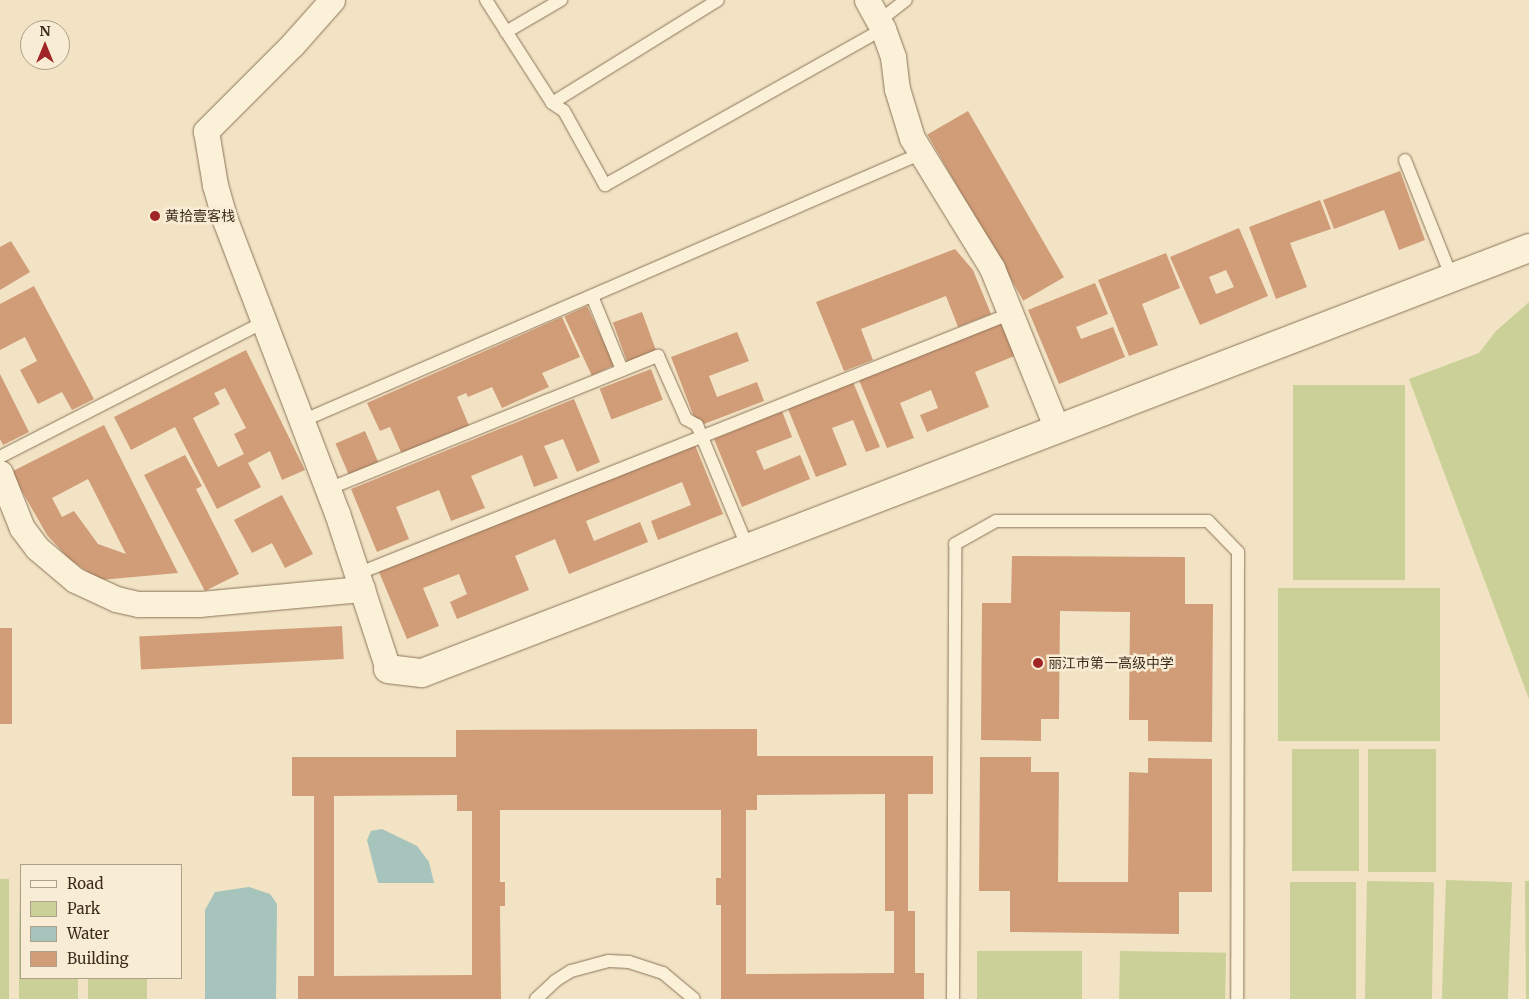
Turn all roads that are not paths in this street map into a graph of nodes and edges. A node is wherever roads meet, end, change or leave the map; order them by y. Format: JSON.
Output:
{"nodes":[{"id":1,"x":332,"y":0,"type":"edge"},
{"id":2,"x":486,"y":0,"type":"edge"},
{"id":3,"x":561,"y":0,"type":"edge"},
{"id":4,"x":718,"y":0,"type":"edge"},
{"id":5,"x":906,"y":0,"type":"edge"},
{"id":6,"x":876,"y":16,"type":"edge"},
{"id":7,"x":506,"y":32,"type":"junction"},
{"id":8,"x":552,"y":103,"type":"junction"},
{"id":9,"x":922,"y":153,"type":"junction"},
{"id":10,"x":1405,"y":160,"type":"dead end"},
{"id":11,"x":1529,"y":248,"type":"edge"},
{"id":12,"x":1452,"y":278,"type":"junction"},
{"id":13,"x":592,"y":296,"type":"junction"},
{"id":14,"x":1012,"y":313,"type":"junction"},
{"id":15,"x":264,"y":322,"type":"junction"},
{"id":16,"x":622,"y":370,"type":"junction"},
{"id":17,"x":302,"y":421,"type":"junction"},
{"id":18,"x":1057,"y":429,"type":"junction"},
{"id":19,"x":702,"y":437,"type":"junction"},
{"id":20,"x":0,"y":457,"type":"edge"},
{"id":21,"x":0,"y":473,"type":"edge"},
{"id":22,"x":328,"y":489,"type":"junction"},
{"id":23,"x":748,"y":548,"type":"junction"},
{"id":24,"x":359,"y":581,"type":"junction"},
{"id":25,"x":388,"y":669,"type":"joint"},
{"id":26,"x":536,"y":999,"type":"edge"},
{"id":27,"x":694,"y":999,"type":"edge"},
{"id":28,"x":954,"y":999,"type":"edge"},
{"id":29,"x":1237,"y":999,"type":"edge"}],
"edges":[{"from":1,"to":15,"type":"street"},
{"from":2,"to":7,"type":"lane"},
{"from":3,"to":7,"type":"lane"},
{"from":4,"to":8,"type":"lane"},
{"from":5,"to":6,"type":"lane"},
{"from":6,"to":8,"type":"lane"},
{"from":6,"to":9,"type":"street"},
{"from":7,"to":8,"type":"lane"},
{"from":9,"to":13,"type":"lane"},
{"from":9,"to":14,"type":"street"},
{"from":10,"to":12,"type":"lane"},
{"from":11,"to":12,"type":"street"},
{"from":12,"to":18,"type":"street"},
{"from":13,"to":16,"type":"lane"},
{"from":13,"to":17,"type":"lane"},
{"from":14,"to":18,"type":"street"},
{"from":14,"to":19,"type":"lane"},
{"from":15,"to":17,"type":"street"},
{"from":15,"to":20,"type":"lane"},
{"from":16,"to":19,"type":"lane"},
{"from":16,"to":22,"type":"lane"},
{"from":17,"to":22,"type":"street"},
{"from":18,"to":23,"type":"street"},
{"from":19,"to":23,"type":"lane"},
{"from":19,"to":24,"type":"lane"},
{"from":21,"to":24,"type":"street"},
{"from":22,"to":24,"type":"street"},
{"from":23,"to":25,"type":"street"},
{"from":24,"to":25,"type":"street"},
{"from":26,"to":27,"type":"lane"},
{"from":28,"to":29,"type":"lane"}]}
